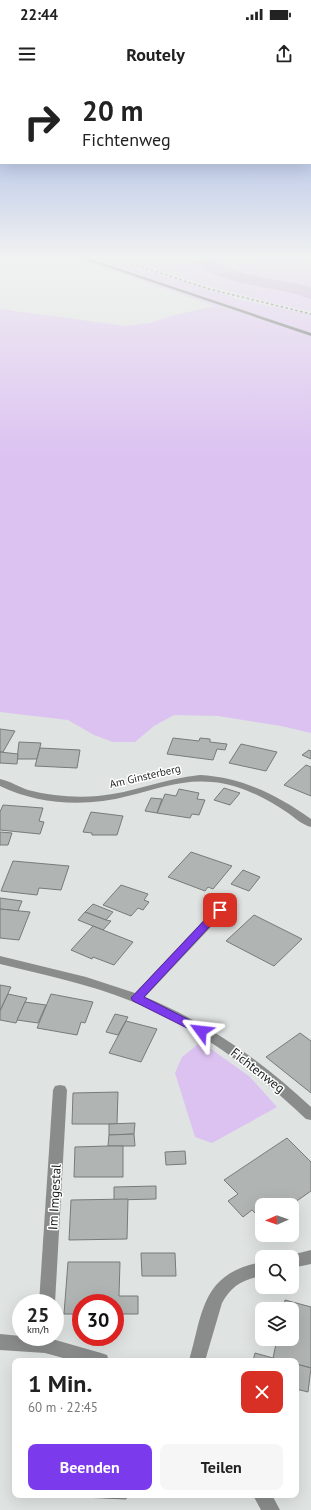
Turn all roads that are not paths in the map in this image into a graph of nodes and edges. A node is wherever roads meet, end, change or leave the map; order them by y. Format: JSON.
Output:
{"nodes":[{"id":1,"x":275,"y":323,"type":"edge"},
{"id":2,"x":311,"y":335,"type":"edge"},
{"id":3,"x":0,"y":782,"type":"edge"},
{"id":4,"x":311,"y":824,"type":"edge"},
{"id":5,"x":220,"y":910,"type":"dead end"},
{"id":6,"x":0,"y":960,"type":"edge"},
{"id":7,"x":137,"y":998,"type":"junction"},
{"id":8,"x":60,"y":1090,"type":"dead end"},
{"id":9,"x":311,"y":1115,"type":"edge"},
{"id":10,"x":311,"y":1257,"type":"edge"},
{"id":11,"x":299,"y":1260,"type":"edge"},
{"id":12,"x":255,"y":1270,"type":"edge"},
{"id":13,"x":48,"y":1294,"type":"edge"},
{"id":14,"x":0,"y":1342,"type":"edge"},
{"id":15,"x":12,"y":1342,"type":"edge"},
{"id":16,"x":59,"y":1346,"type":"edge"},
{"id":17,"x":93,"y":1358,"type":"edge"},
{"id":18,"x":198,"y":1358,"type":"edge"},
{"id":19,"x":264,"y":1498,"type":"edge"},
{"id":20,"x":271,"y":1510,"type":"edge"}],
"edges":[{"from":1,"to":2,"type":"main road"},
{"from":3,"to":4,"type":"street","name":"Am Ginsterberg"},
{"from":5,"to":7,"type":"street"},
{"from":6,"to":7,"type":"street","name":"Fichtenweg"},
{"from":7,"to":9,"type":"street","name":"Fichtenweg"},
{"from":8,"to":13,"type":"street","name":"Im Imgestal"},
{"from":10,"to":11,"type":"street"},
{"from":12,"to":18,"type":"street"},
{"from":14,"to":15,"type":"street"},
{"from":16,"to":17,"type":"street"},
{"from":19,"to":20,"type":"street"}]}
